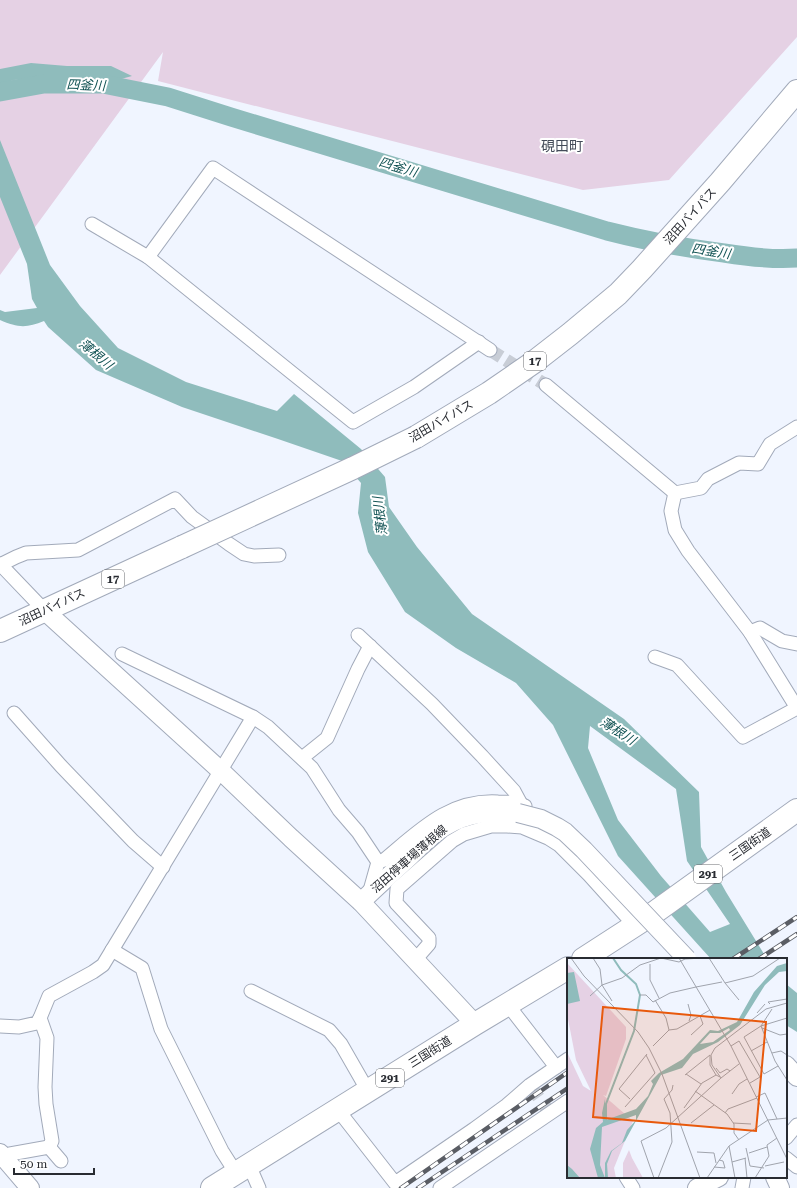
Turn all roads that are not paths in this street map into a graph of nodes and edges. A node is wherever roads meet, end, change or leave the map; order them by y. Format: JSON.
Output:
{"nodes":[{"id":1,"x":797,"y":92,"type":"edge"},
{"id":2,"x":92,"y":224,"type":"dead end"},
{"id":3,"x":148,"y":257,"type":"junction"},
{"id":4,"x":546,"y":385,"type":"tunnel mouth"},
{"id":5,"x":797,"y":426,"type":"edge"},
{"id":6,"x":675,"y":493,"type":"junction"},
{"id":7,"x":279,"y":555,"type":"dead end"},
{"id":8,"x":1,"y":565,"type":"edge"},
{"id":9,"x":45,"y":611,"type":"junction"},
{"id":10,"x":0,"y":631,"type":"edge"},
{"id":11,"x":750,"y":632,"type":"junction"},
{"id":12,"x":358,"y":635,"type":"dead end"},
{"id":13,"x":797,"y":644,"type":"edge"},
{"id":14,"x":370,"y":646,"type":"junction"},
{"id":15,"x":122,"y":654,"type":"dead end"},
{"id":16,"x":655,"y":657,"type":"dead end"},
{"id":17,"x":797,"y":708,"type":"edge"},
{"id":18,"x":14,"y":713,"type":"dead end"},
{"id":19,"x":253,"y":717,"type":"junction"},
{"id":20,"x":302,"y":758,"type":"junction"},
{"id":21,"x":221,"y":771,"type":"junction"},
{"id":22,"x":519,"y":809,"type":"junction"},
{"id":23,"x":797,"y":810,"type":"edge"},
{"id":24,"x":548,"y":838,"type":"junction"},
{"id":25,"x":378,"y":862,"type":"junction"},
{"id":26,"x":163,"y":867,"type":"junction"},
{"id":27,"x":365,"y":898,"type":"junction"},
{"id":28,"x":643,"y":920,"type":"junction"},
{"id":29,"x":112,"y":950,"type":"junction"},
{"id":30,"x":593,"y":957,"type":"edge"},
{"id":31,"x":686,"y":958,"type":"edge"},
{"id":32,"x":415,"y":960,"type":"junction"},
{"id":33,"x":567,"y":969,"type":"edge"},
{"id":34,"x":251,"y":991,"type":"dead end"},
{"id":35,"x":508,"y":1005,"type":"junction"},
{"id":36,"x":40,"y":1018,"type":"junction"},
{"id":37,"x":475,"y":1024,"type":"junction"},
{"id":38,"x":0,"y":1026,"type":"edge"},
{"id":39,"x":567,"y":1060,"type":"edge"},
{"id":40,"x":787,"y":1066,"type":"edge"},
{"id":41,"x":556,"y":1067,"type":"junction"},
{"id":42,"x":797,"y":1077,"type":"edge"},
{"id":43,"x":368,"y":1091,"type":"junction"},
{"id":44,"x":567,"y":1102,"type":"edge"},
{"id":45,"x":338,"y":1110,"type":"junction"},
{"id":46,"x":797,"y":1125,"type":"edge"},
{"id":47,"x":787,"y":1137,"type":"edge"},
{"id":48,"x":49,"y":1147,"type":"junction"},
{"id":49,"x":2,"y":1155,"type":"edge"},
{"id":50,"x":787,"y":1159,"type":"edge"},
{"id":51,"x":61,"y":1161,"type":"dead end"},
{"id":52,"x":797,"y":1167,"type":"edge"},
{"id":53,"x":243,"y":1169,"type":"junction"},
{"id":54,"x":627,"y":1178,"type":"edge"},
{"id":55,"x":717,"y":1178,"type":"edge"},
{"id":56,"x":744,"y":1178,"type":"edge"},
{"id":57,"x":775,"y":1178,"type":"edge"},
{"id":58,"x":30,"y":1188,"type":"edge"},
{"id":59,"x":212,"y":1188,"type":"edge"},
{"id":60,"x":259,"y":1188,"type":"edge"},
{"id":61,"x":440,"y":1188,"type":"edge"},
{"id":62,"x":633,"y":1188,"type":"edge"},
{"id":63,"x":697,"y":1188,"type":"edge"},
{"id":64,"x":742,"y":1188,"type":"edge"},
{"id":65,"x":780,"y":1188,"type":"edge"}],
"edges":[{"from":1,"to":9,"type":"highway","name":"沼田バイパス","number":"17","bridge":true},
{"from":2,"to":3,"type":"street"},
{"from":3,"to":3,"type":"street"},
{"from":4,"to":6,"type":"street"},
{"from":5,"to":6,"type":"street"},
{"from":6,"to":11,"type":"street"},
{"from":7,"to":8,"type":"street"},
{"from":8,"to":9,"type":"street"},
{"from":9,"to":10,"type":"highway","name":"沼田バイパス","number":"17"},
{"from":9,"to":21,"type":"main road"},
{"from":11,"to":13,"type":"street"},
{"from":11,"to":17,"type":"street"},
{"from":12,"to":14,"type":"street"},
{"from":14,"to":20,"type":"street"},
{"from":14,"to":22,"type":"street"},
{"from":15,"to":19,"type":"street"},
{"from":16,"to":17,"type":"street"},
{"from":18,"to":26,"type":"street"},
{"from":19,"to":20,"type":"street"},
{"from":19,"to":21,"type":"street"},
{"from":20,"to":25,"type":"street"},
{"from":21,"to":26,"type":"street"},
{"from":21,"to":27,"type":"main road"},
{"from":22,"to":24,"type":"street"},
{"from":22,"to":25,"type":"street"},
{"from":22,"to":27,"type":"main road","name":"沼田停車場薄根線"},
{"from":22,"to":31,"type":"main road","name":"沼田停車場薄根線","bridge":true},
{"from":23,"to":28,"type":"highway","name":"三国街道","number":"291"},
{"from":24,"to":28,"type":"street"},
{"from":24,"to":32,"type":"street"},
{"from":25,"to":27,"type":"street"},
{"from":26,"to":29,"type":"street"},
{"from":27,"to":32,"type":"main road","name":"沼田停車場薄根線"},
{"from":28,"to":30,"type":"highway","name":"三国街道","number":"291"},
{"from":29,"to":36,"type":"street"},
{"from":29,"to":53,"type":"street"},
{"from":32,"to":37,"type":"main road","name":"沼田停車場薄根線"},
{"from":33,"to":35,"type":"highway","name":"三国街道","number":"291"},
{"from":34,"to":43,"type":"street"},
{"from":35,"to":37,"type":"highway","name":"三国街道","number":"291"},
{"from":35,"to":41,"type":"street"},
{"from":36,"to":38,"type":"street"},
{"from":36,"to":48,"type":"street"},
{"from":37,"to":43,"type":"highway","name":"三国街道","number":"291"},
{"from":39,"to":41,"type":"street"},
{"from":40,"to":42,"type":"main road"},
{"from":41,"to":45,"type":"street"},
{"from":43,"to":45,"type":"highway","name":"三国街道","number":"291"},
{"from":44,"to":61,"type":"street"},
{"from":45,"to":53,"type":"highway","name":"三国街道","number":"291"},
{"from":46,"to":47,"type":"street"},
{"from":48,"to":49,"type":"street"},
{"from":48,"to":51,"type":"street"},
{"from":49,"to":58,"type":"main road"},
{"from":50,"to":52,"type":"street"},
{"from":53,"to":59,"type":"highway","name":"三国街道","number":"291"},
{"from":53,"to":60,"type":"street"},
{"from":54,"to":62,"type":"street"},
{"from":55,"to":63,"type":"main road"},
{"from":56,"to":64,"type":"street"},
{"from":57,"to":65,"type":"main road"}]}
